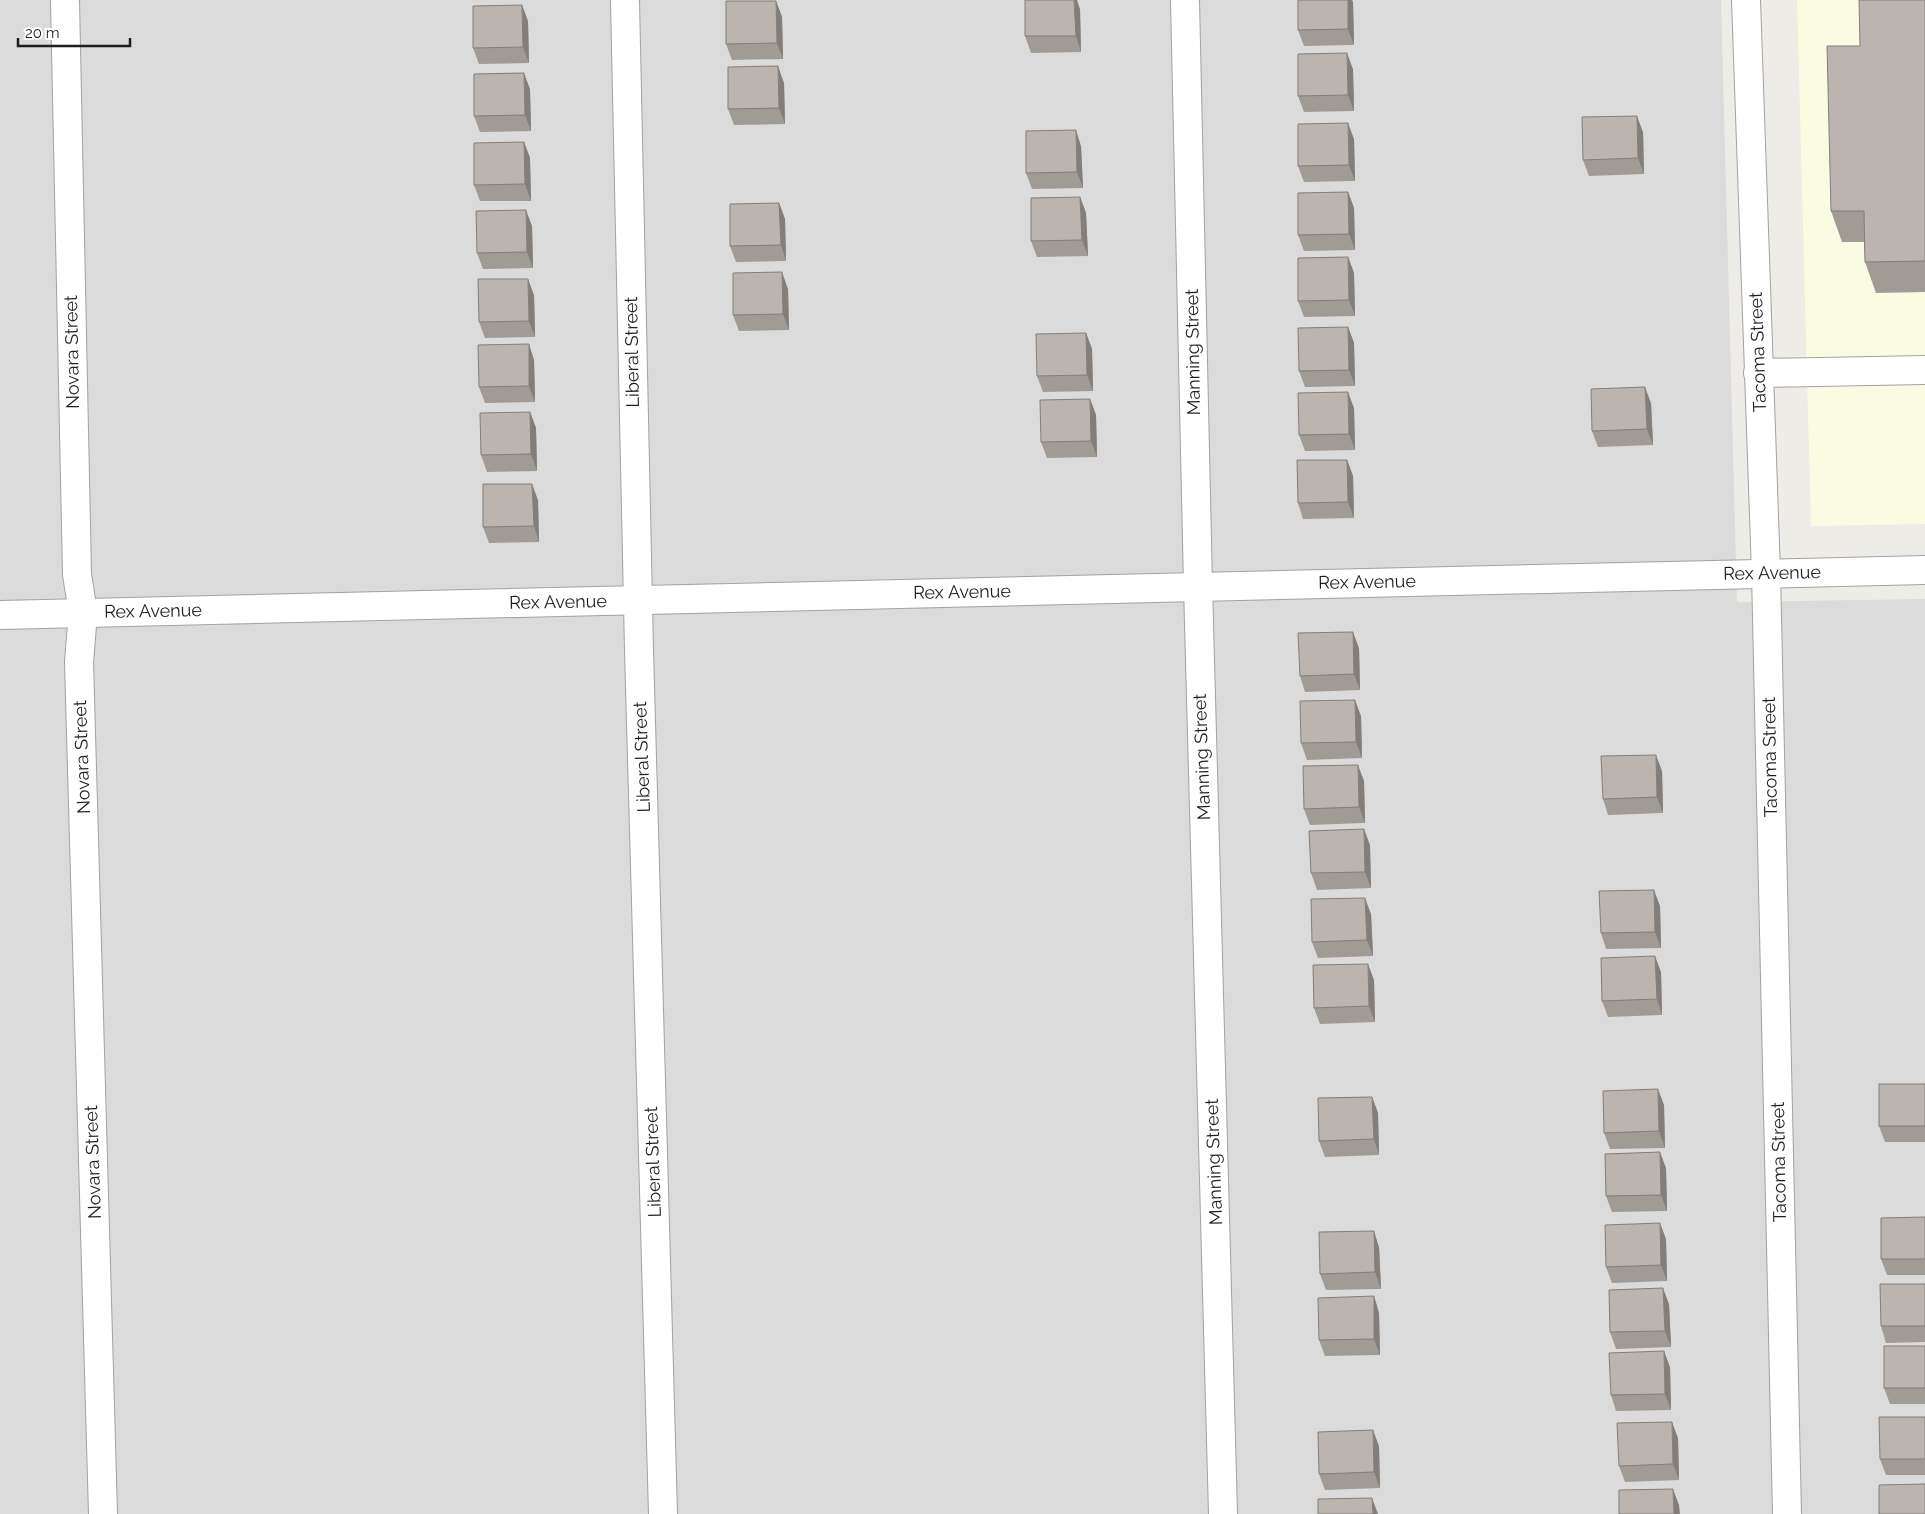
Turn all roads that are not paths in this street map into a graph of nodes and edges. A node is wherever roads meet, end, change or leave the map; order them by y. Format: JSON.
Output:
{"nodes":[{"id":1,"x":65,"y":0,"type":"edge"},
{"id":2,"x":625,"y":0,"type":"edge"},
{"id":3,"x":1185,"y":0,"type":"edge"},
{"id":4,"x":1746,"y":0,"type":"edge"},
{"id":5,"x":1925,"y":370,"type":"edge"},
{"id":6,"x":1758,"y":373,"type":"junction"},
{"id":7,"x":1925,"y":570,"type":"edge"},
{"id":8,"x":1766,"y":573,"type":"junction"},
{"id":9,"x":1198,"y":586,"type":"junction"},
{"id":10,"x":638,"y":600,"type":"junction"},
{"id":11,"x":83,"y":613,"type":"junction"},
{"id":12,"x":0,"y":615,"type":"edge"},
{"id":13,"x":103,"y":1514,"type":"edge"},
{"id":14,"x":663,"y":1514,"type":"edge"},
{"id":15,"x":1223,"y":1514,"type":"edge"},
{"id":16,"x":1787,"y":1514,"type":"edge"}],
"edges":[{"from":1,"to":11,"type":"street","name":"Novara Street"},
{"from":2,"to":10,"type":"street","name":"Liberal Street"},
{"from":3,"to":9,"type":"street","name":"Manning Street"},
{"from":4,"to":6,"type":"street","name":"Tacoma Street"},
{"from":5,"to":6,"type":"street"},
{"from":6,"to":8,"type":"street","name":"Tacoma Street"},
{"from":7,"to":8,"type":"street","name":"Rex Avenue"},
{"from":8,"to":9,"type":"street","name":"Rex Avenue"},
{"from":8,"to":16,"type":"street","name":"Tacoma Street"},
{"from":9,"to":10,"type":"street","name":"Rex Avenue"},
{"from":9,"to":15,"type":"street","name":"Manning Street"},
{"from":10,"to":11,"type":"street","name":"Rex Avenue"},
{"from":10,"to":14,"type":"street","name":"Liberal Street"},
{"from":11,"to":12,"type":"street","name":"Rex Avenue"},
{"from":11,"to":13,"type":"street","name":"Novara Street"}]}
